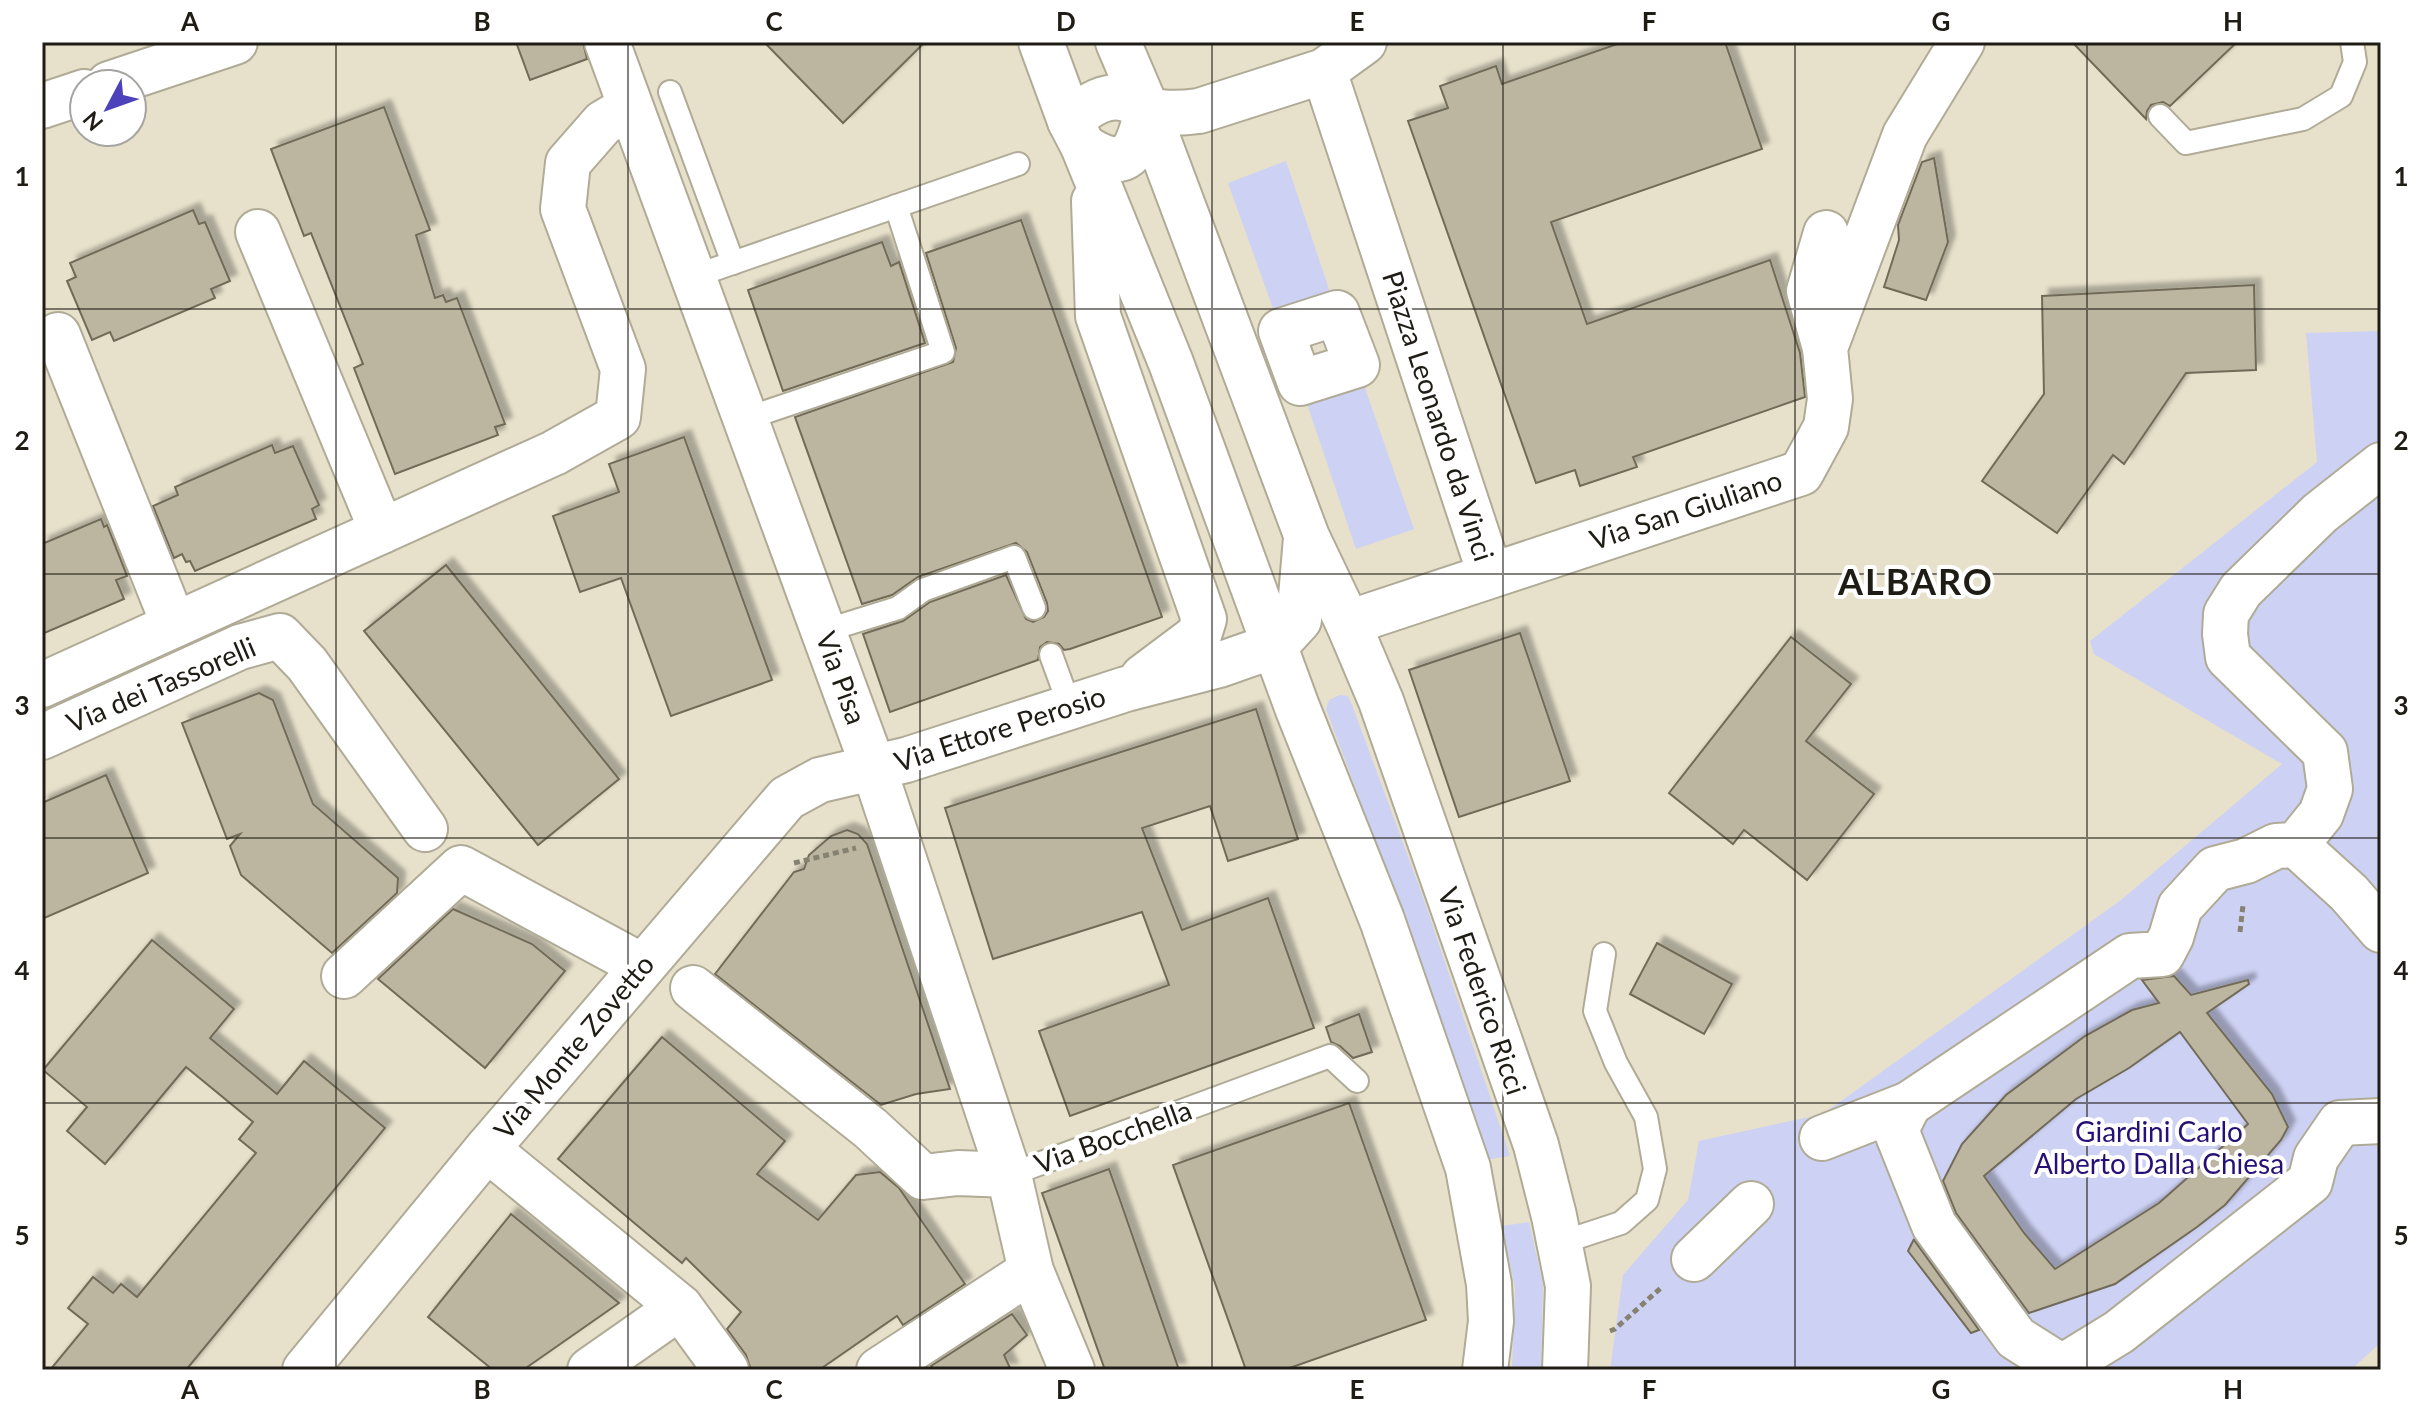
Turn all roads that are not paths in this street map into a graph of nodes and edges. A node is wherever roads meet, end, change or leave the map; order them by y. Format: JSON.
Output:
{"nodes":[{"id":1,"x":235,"y":42,"type":"edge"},
{"id":2,"x":607,"y":42,"type":"edge"},
{"id":3,"x":1041,"y":42,"type":"edge"},
{"id":4,"x":1118,"y":42,"type":"edge"},
{"id":5,"x":1364,"y":42,"type":"edge"},
{"id":6,"x":1962,"y":42,"type":"edge"},
{"id":7,"x":2352,"y":42,"type":"edge"},
{"id":8,"x":148,"y":71,"type":"edge"},
{"id":9,"x":1324,"y":71,"type":"junction"},
{"id":10,"x":68,"y":97,"type":"edge"},
{"id":11,"x":650,"y":99,"type":"junction"},
{"id":12,"x":42,"y":106,"type":"edge"},
{"id":13,"x":1147,"y":110,"type":"junction"},
{"id":14,"x":2160,"y":116,"type":"dead end"},
{"id":15,"x":1076,"y":131,"type":"junction"},
{"id":16,"x":1018,"y":164,"type":"dead end"},
{"id":17,"x":896,"y":206,"type":"junction"},
{"id":18,"x":258,"y":232,"type":"dead end"},
{"id":19,"x":1826,"y":233,"type":"dead end"},
{"id":20,"x":733,"y":263,"type":"junction"},
{"id":21,"x":692,"y":277,"type":"junction"},
{"id":22,"x":58,"y":335,"type":"dead end"},
{"id":23,"x":1825,"y":348,"type":"junction"},
{"id":24,"x":745,"y":419,"type":"junction"},
{"id":25,"x":2381,"y":465,"type":"edge"},
{"id":26,"x":382,"y":531,"type":"junction"},
{"id":27,"x":1307,"y":537,"type":"junction"},
{"id":28,"x":1490,"y":574,"type":"junction"},
{"id":29,"x":1034,"y":608,"type":"dead end"},
{"id":30,"x":1348,"y":623,"type":"junction"},
{"id":31,"x":174,"y":625,"type":"junction"},
{"id":32,"x":824,"y":631,"type":"junction"},
{"id":33,"x":1276,"y":645,"type":"junction"},
{"id":34,"x":1051,"y":655,"type":"dead end"},
{"id":35,"x":1192,"y":658,"type":"junction"},
{"id":36,"x":42,"y":685,"type":"edge"},
{"id":37,"x":1070,"y":707,"type":"junction"},
{"id":38,"x":42,"y":737,"type":"edge"},
{"id":39,"x":874,"y":769,"type":"junction"},
{"id":40,"x":425,"y":829,"type":"dead end"},
{"id":41,"x":2296,"y":845,"type":"junction"},
{"id":42,"x":2381,"y":930,"type":"edge"},
{"id":43,"x":1604,"y":954,"type":"dead end"},
{"id":44,"x":642,"y":966,"type":"junction"},
{"id":45,"x":344,"y":976,"type":"dead end"},
{"id":46,"x":693,"y":988,"type":"dead end"},
{"id":47,"x":1357,"y":1081,"type":"dead end"},
{"id":48,"x":1909,"y":1104,"type":"junction"},
{"id":49,"x":2381,"y":1121,"type":"edge"},
{"id":50,"x":1822,"y":1138,"type":"dead end"},
{"id":51,"x":487,"y":1149,"type":"junction"},
{"id":52,"x":1009,"y":1175,"type":"junction"},
{"id":53,"x":1751,"y":1204,"type":"dead end"},
{"id":54,"x":1560,"y":1243,"type":"junction"},
{"id":55,"x":1694,"y":1259,"type":"road end"},
{"id":56,"x":1031,"y":1271,"type":"junction"},
{"id":57,"x":680,"y":1307,"type":"junction"},
{"id":58,"x":305,"y":1370,"type":"edge"},
{"id":59,"x":590,"y":1370,"type":"edge"},
{"id":60,"x":726,"y":1370,"type":"edge"},
{"id":61,"x":879,"y":1370,"type":"edge"},
{"id":62,"x":1072,"y":1370,"type":"edge"},
{"id":63,"x":1485,"y":1370,"type":"edge"},
{"id":64,"x":1565,"y":1370,"type":"edge"}],
"edges":[{"from":1,"to":8,"type":"street"},
{"from":2,"to":11,"type":"street","name":"Via Pisa"},
{"from":3,"to":15,"type":"street"},
{"from":4,"to":13,"type":"street"},
{"from":5,"to":9,"type":"street"},
{"from":6,"to":23,"type":"street","name":"Via San Giuliano"},
{"from":7,"to":14,"type":"lane"},
{"from":9,"to":13,"type":"street"},
{"from":9,"to":28,"type":"street","name":"Piazza Leonardo da Vinci"},
{"from":10,"to":12,"type":"street"},
{"from":11,"to":20,"type":"lane"},
{"from":11,"to":21,"type":"street","name":"Via Pisa"},
{"from":11,"to":26,"type":"street"},
{"from":13,"to":15,"type":"street"},
{"from":13,"to":15,"type":"street"},
{"from":13,"to":27,"type":"street"},
{"from":15,"to":33,"type":"street"},
{"from":15,"to":35,"type":"street"},
{"from":16,"to":17,"type":"lane"},
{"from":17,"to":20,"type":"lane"},
{"from":17,"to":24,"type":"lane"},
{"from":18,"to":26,"type":"street"},
{"from":19,"to":23,"type":"street","name":"Via San Giuliano"},
{"from":20,"to":21,"type":"lane"},
{"from":21,"to":24,"type":"street","name":"Via Pisa"},
{"from":22,"to":31,"type":"street"},
{"from":23,"to":28,"type":"street","name":"Via San Giuliano"},
{"from":24,"to":32,"type":"street","name":"Via Pisa"},
{"from":25,"to":41,"type":"street"},
{"from":26,"to":31,"type":"street"},
{"from":27,"to":30,"type":"street"},
{"from":27,"to":33,"type":"street"},
{"from":28,"to":30,"type":"street","name":"Piazza Leonardo da Vinci"},
{"from":29,"to":32,"type":"lane"},
{"from":30,"to":54,"type":"street","name":"Via Federico Ricci"},
{"from":31,"to":36,"type":"street"},
{"from":32,"to":39,"type":"street","name":"Via Pisa"},
{"from":33,"to":35,"type":"street"},
{"from":33,"to":63,"type":"street"},
{"from":34,"to":37,"type":"lane"},
{"from":35,"to":37,"type":"street","name":"Via Ettore Perosio"},
{"from":37,"to":39,"type":"street","name":"Via Ettore Perosio"},
{"from":38,"to":40,"type":"street","name":"Via dei Tassorelli"},
{"from":39,"to":44,"type":"street","name":"Via Monte Zovetto"},
{"from":39,"to":52,"type":"street","name":"Via Pisa"},
{"from":41,"to":42,"type":"street"},
{"from":41,"to":48,"type":"street"},
{"from":43,"to":54,"type":"lane"},
{"from":44,"to":45,"type":"street"},
{"from":44,"to":51,"type":"street","name":"Via Monte Zovetto"},
{"from":46,"to":52,"type":"street"},
{"from":47,"to":52,"type":"lane","name":"Via Bocchella"},
{"from":48,"to":49,"type":"street"},
{"from":48,"to":50,"type":"street"},
{"from":51,"to":57,"type":"street"},
{"from":51,"to":58,"type":"street","name":"Via Monte Zovetto"},
{"from":52,"to":56,"type":"street","name":"Via Bocchella"},
{"from":53,"to":55,"type":"street"},
{"from":54,"to":64,"type":"street","name":"Via Federico Ricci"},
{"from":56,"to":61,"type":"street"},
{"from":56,"to":62,"type":"street","name":"Via Bocchella"},
{"from":57,"to":59,"type":"street"},
{"from":57,"to":60,"type":"street"}]}
